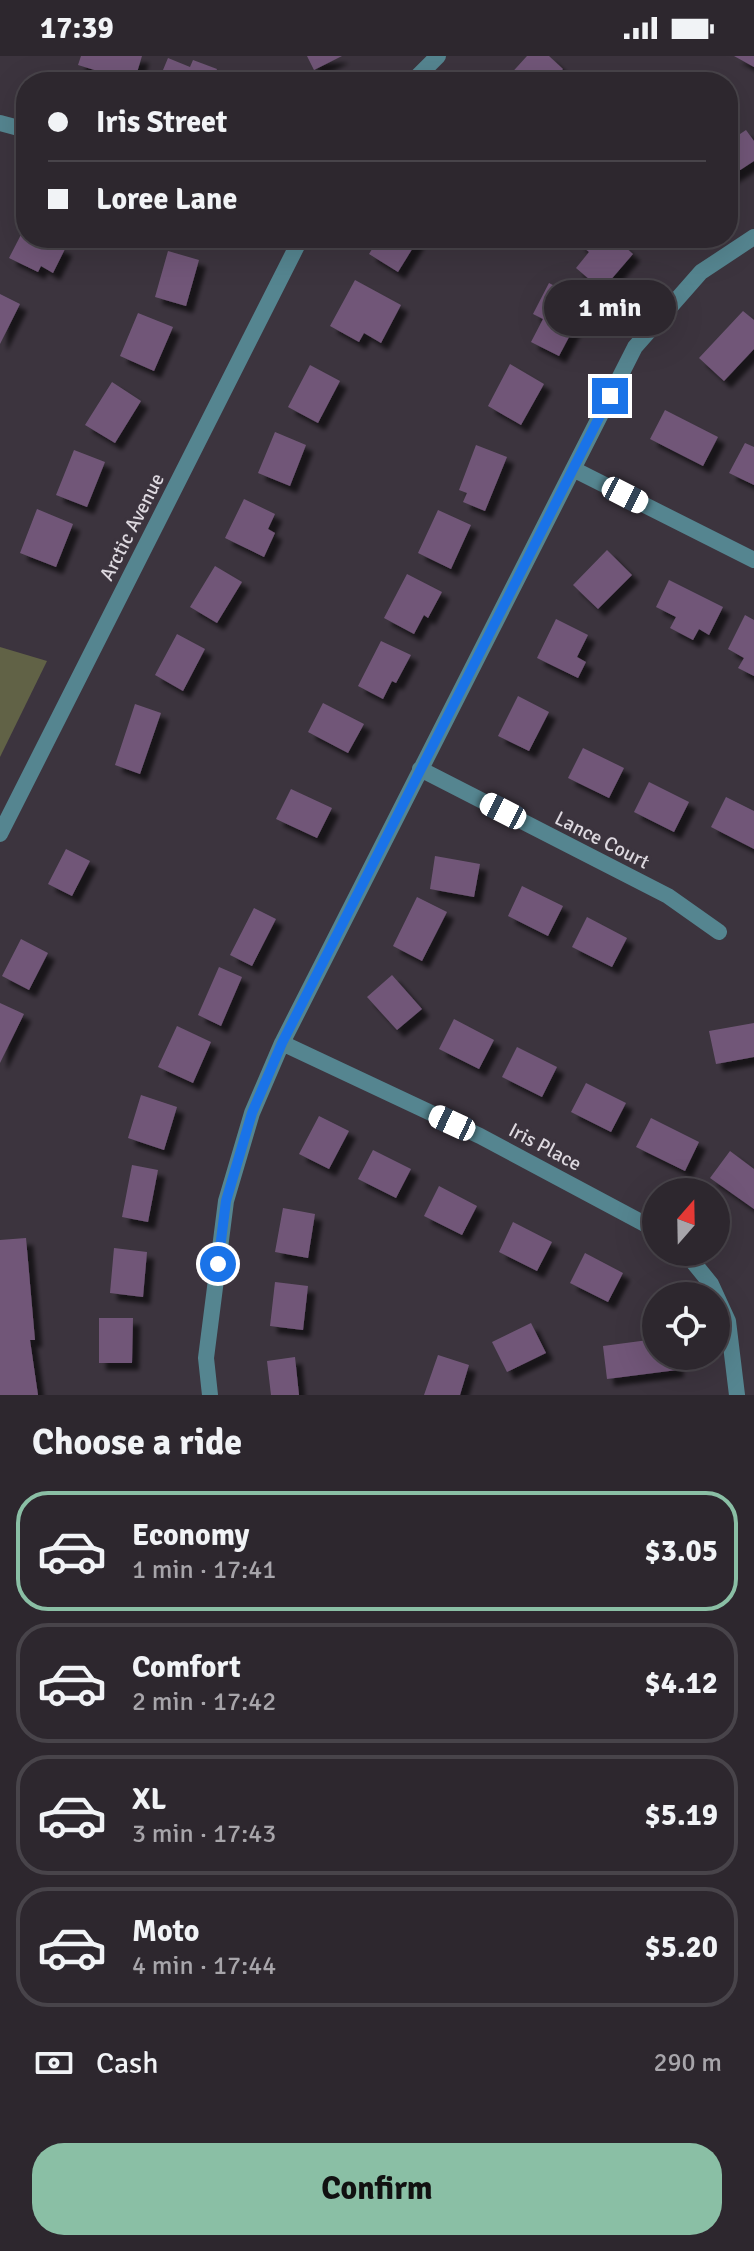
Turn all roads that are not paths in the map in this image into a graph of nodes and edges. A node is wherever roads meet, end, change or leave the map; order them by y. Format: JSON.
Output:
{"nodes":[{"id":1,"x":438,"y":56,"type":"edge"},
{"id":2,"x":422,"y":72,"type":"edge"},
{"id":3,"x":291,"y":248,"type":"edge"},
{"id":4,"x":737,"y":248,"type":"edge"},
{"id":5,"x":573,"y":469,"type":"junction"},
{"id":6,"x":754,"y":560,"type":"edge"},
{"id":7,"x":420,"y":769,"type":"junction"},
{"id":8,"x":0,"y":834,"type":"edge"},
{"id":9,"x":719,"y":932,"type":"dead end"},
{"id":10,"x":282,"y":1043,"type":"junction"},
{"id":11,"x":642,"y":1220,"type":"edge"},
{"id":12,"x":696,"y":1266,"type":"edge"},
{"id":13,"x":210,"y":1395,"type":"edge"},
{"id":14,"x":737,"y":1395,"type":"edge"}],
"edges":[{"from":1,"to":2,"type":"street"},
{"from":3,"to":8,"type":"street","name":"Arctic Avenue"},
{"from":4,"to":5,"type":"street"},
{"from":5,"to":6,"type":"street"},
{"from":5,"to":7,"type":"street"},
{"from":7,"to":9,"type":"street","name":"Lance Court"},
{"from":7,"to":10,"type":"street"},
{"from":10,"to":11,"type":"street","name":"Iris Place"},
{"from":10,"to":13,"type":"street"},
{"from":12,"to":14,"type":"street"}]}
